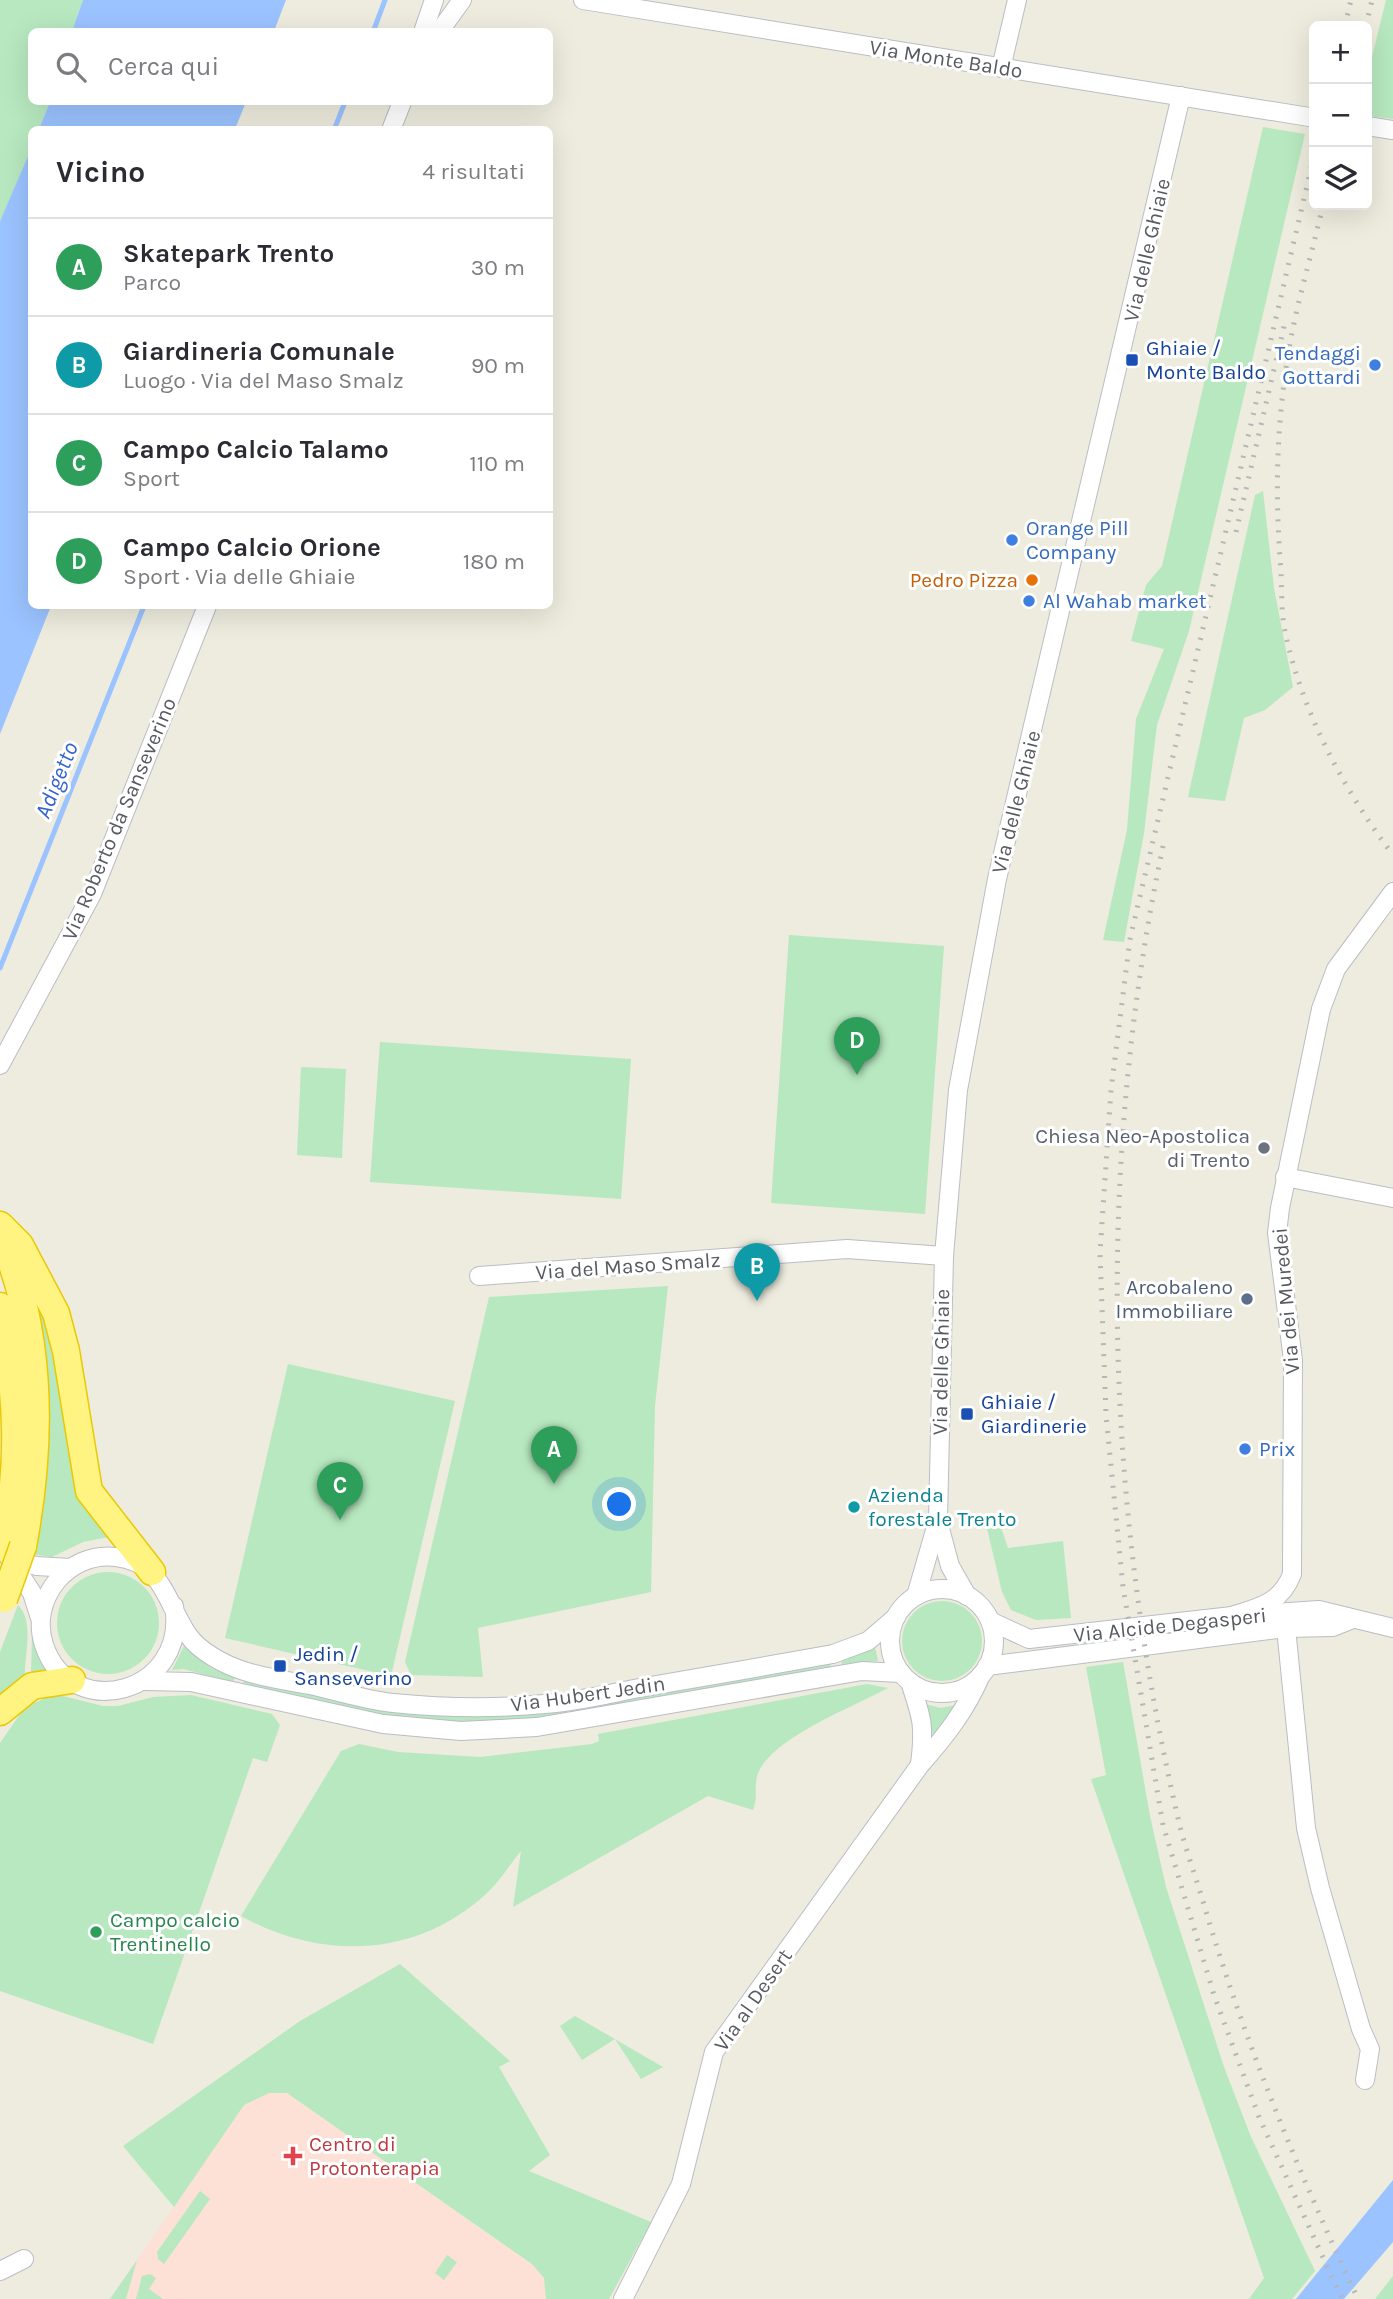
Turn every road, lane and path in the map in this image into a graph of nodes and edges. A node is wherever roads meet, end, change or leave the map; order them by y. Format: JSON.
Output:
{"nodes":[{"id":1,"x":434,"y":0,"type":"edge"},
{"id":2,"x":462,"y":0,"type":"edge"},
{"id":3,"x":583,"y":0,"type":"edge"},
{"id":4,"x":1017,"y":0,"type":"edge"},
{"id":5,"x":424,"y":28,"type":"edge"},
{"id":6,"x":442,"y":28,"type":"edge"},
{"id":7,"x":1002,"y":68,"type":"junction"},
{"id":8,"x":1181,"y":96,"type":"junction"},
{"id":9,"x":401,"y":105,"type":"edge"},
{"id":10,"x":1309,"y":117,"type":"dead end"},
{"id":11,"x":393,"y":126,"type":"edge"},
{"id":12,"x":1372,"y":127,"type":"edge"},
{"id":13,"x":1393,"y":130,"type":"edge"},
{"id":14,"x":206,"y":609,"type":"edge"},
{"id":15,"x":1393,"y":892,"type":"edge"},
{"id":16,"x":0,"y":1065,"type":"edge"},
{"id":17,"x":1285,"y":1177,"type":"junction"},
{"id":18,"x":1393,"y":1198,"type":"edge"},
{"id":19,"x":0,"y":1225,"type":"edge"},
{"id":20,"x":0,"y":1233,"type":"edge"},
{"id":21,"x":944,"y":1256,"type":"junction"},
{"id":22,"x":479,"y":1276,"type":"dead end"},
{"id":23,"x":0,"y":1306,"type":"edge"},
{"id":24,"x":938,"y":1520,"type":"junction"},
{"id":25,"x":7,"y":1549,"type":"edge"},
{"id":26,"x":70,"y":1568,"type":"junction"},
{"id":27,"x":152,"y":1572,"type":"junction"},
{"id":28,"x":916,"y":1596,"type":"junction"},
{"id":29,"x":967,"y":1596,"type":"junction"},
{"id":30,"x":2,"y":1605,"type":"edge"},
{"id":31,"x":174,"y":1606,"type":"junction"},
{"id":32,"x":1232,"y":1616,"type":"junction"},
{"id":33,"x":896,"y":1617,"type":"junction"},
{"id":34,"x":1353,"y":1619,"type":"junction"},
{"id":35,"x":41,"y":1621,"type":"junction"},
{"id":36,"x":989,"y":1621,"type":"junction"},
{"id":37,"x":1385,"y":1626,"type":"edge"},
{"id":38,"x":1286,"y":1628,"type":"junction"},
{"id":39,"x":1393,"y":1638,"type":"edge"},
{"id":40,"x":984,"y":1671,"type":"junction"},
{"id":41,"x":906,"y":1677,"type":"junction"},
{"id":42,"x":72,"y":1680,"type":"junction"},
{"id":43,"x":144,"y":1681,"type":"junction"},
{"id":44,"x":0,"y":1712,"type":"edge"},
{"id":45,"x":920,"y":1765,"type":"junction"},
{"id":46,"x":1365,"y":2080,"type":"dead end"},
{"id":47,"x":24,"y":2259,"type":"dead end"},
{"id":48,"x":0,"y":2271,"type":"edge"},
{"id":49,"x":623,"y":2299,"type":"edge"}],
"edges":[{"from":1,"to":5,"type":"street"},
{"from":2,"to":6,"type":"street"},
{"from":3,"to":7,"type":"street","name":"Via Monte Baldo"},
{"from":4,"to":7,"type":"street"},
{"from":7,"to":8,"type":"street","name":"Via Monte Baldo"},
{"from":8,"to":10,"type":"street","name":"Via Monte Baldo"},
{"from":8,"to":21,"type":"street","name":"Via delle Ghiaie"},
{"from":9,"to":11,"type":"street"},
{"from":12,"to":13,"type":"street"},
{"from":14,"to":16,"type":"street","name":"Via Roberto da Sanseverino"},
{"from":15,"to":17,"type":"street","name":"Via dei Muredei"},
{"from":17,"to":18,"type":"street"},
{"from":17,"to":32,"type":"street","name":"Via dei Muredei"},
{"from":19,"to":27,"type":"highway"},
{"from":20,"to":25,"type":"highway"},
{"from":21,"to":22,"type":"street","name":"Via del Maso Smalz"},
{"from":21,"to":24,"type":"street","name":"Via delle Ghiaie"},
{"from":23,"to":25,"type":"highway"},
{"from":24,"to":28,"type":"street","name":"Via delle Ghiaie"},
{"from":24,"to":29,"type":"street","name":"Via delle Ghiaie"},
{"from":25,"to":26,"type":"street"},
{"from":25,"to":30,"type":"highway","bridge":true},
{"from":25,"to":35,"type":"street"},
{"from":26,"to":27,"type":"street"},
{"from":26,"to":35,"type":"street"},
{"from":27,"to":31,"type":"street","name":"Via Hubert Jedin"},
{"from":28,"to":29,"type":"street"},
{"from":28,"to":33,"type":"street"},
{"from":29,"to":36,"type":"street"},
{"from":31,"to":33,"type":"street","name":"Via Hubert Jedin"},
{"from":31,"to":43,"type":"street"},
{"from":32,"to":34,"type":"street","name":"Via Alcide Degasperi"},
{"from":32,"to":36,"type":"street","name":"Via Alcide Degasperi"},
{"from":33,"to":41,"type":"street"},
{"from":34,"to":37,"type":"street","name":"Via Alcide Degasperi"},
{"from":34,"to":38,"type":"street","name":"Via Alcide Degasperi"},
{"from":35,"to":42,"type":"street"},
{"from":36,"to":40,"type":"street"},
{"from":37,"to":39,"type":"street"},
{"from":38,"to":40,"type":"street","name":"Via Alcide Degasperi"},
{"from":38,"to":46,"type":"street"},
{"from":40,"to":41,"type":"street"},
{"from":40,"to":45,"type":"street","name":"Via al Desert"},
{"from":41,"to":43,"type":"street","name":"Via Hubert Jedin"},
{"from":41,"to":45,"type":"street","name":"Via al Desert"},
{"from":42,"to":43,"type":"street","name":"Via Hubert Jedin"},
{"from":42,"to":44,"type":"highway"},
{"from":45,"to":49,"type":"street","name":"Via al Desert"},
{"from":47,"to":48,"type":"street"}]}
